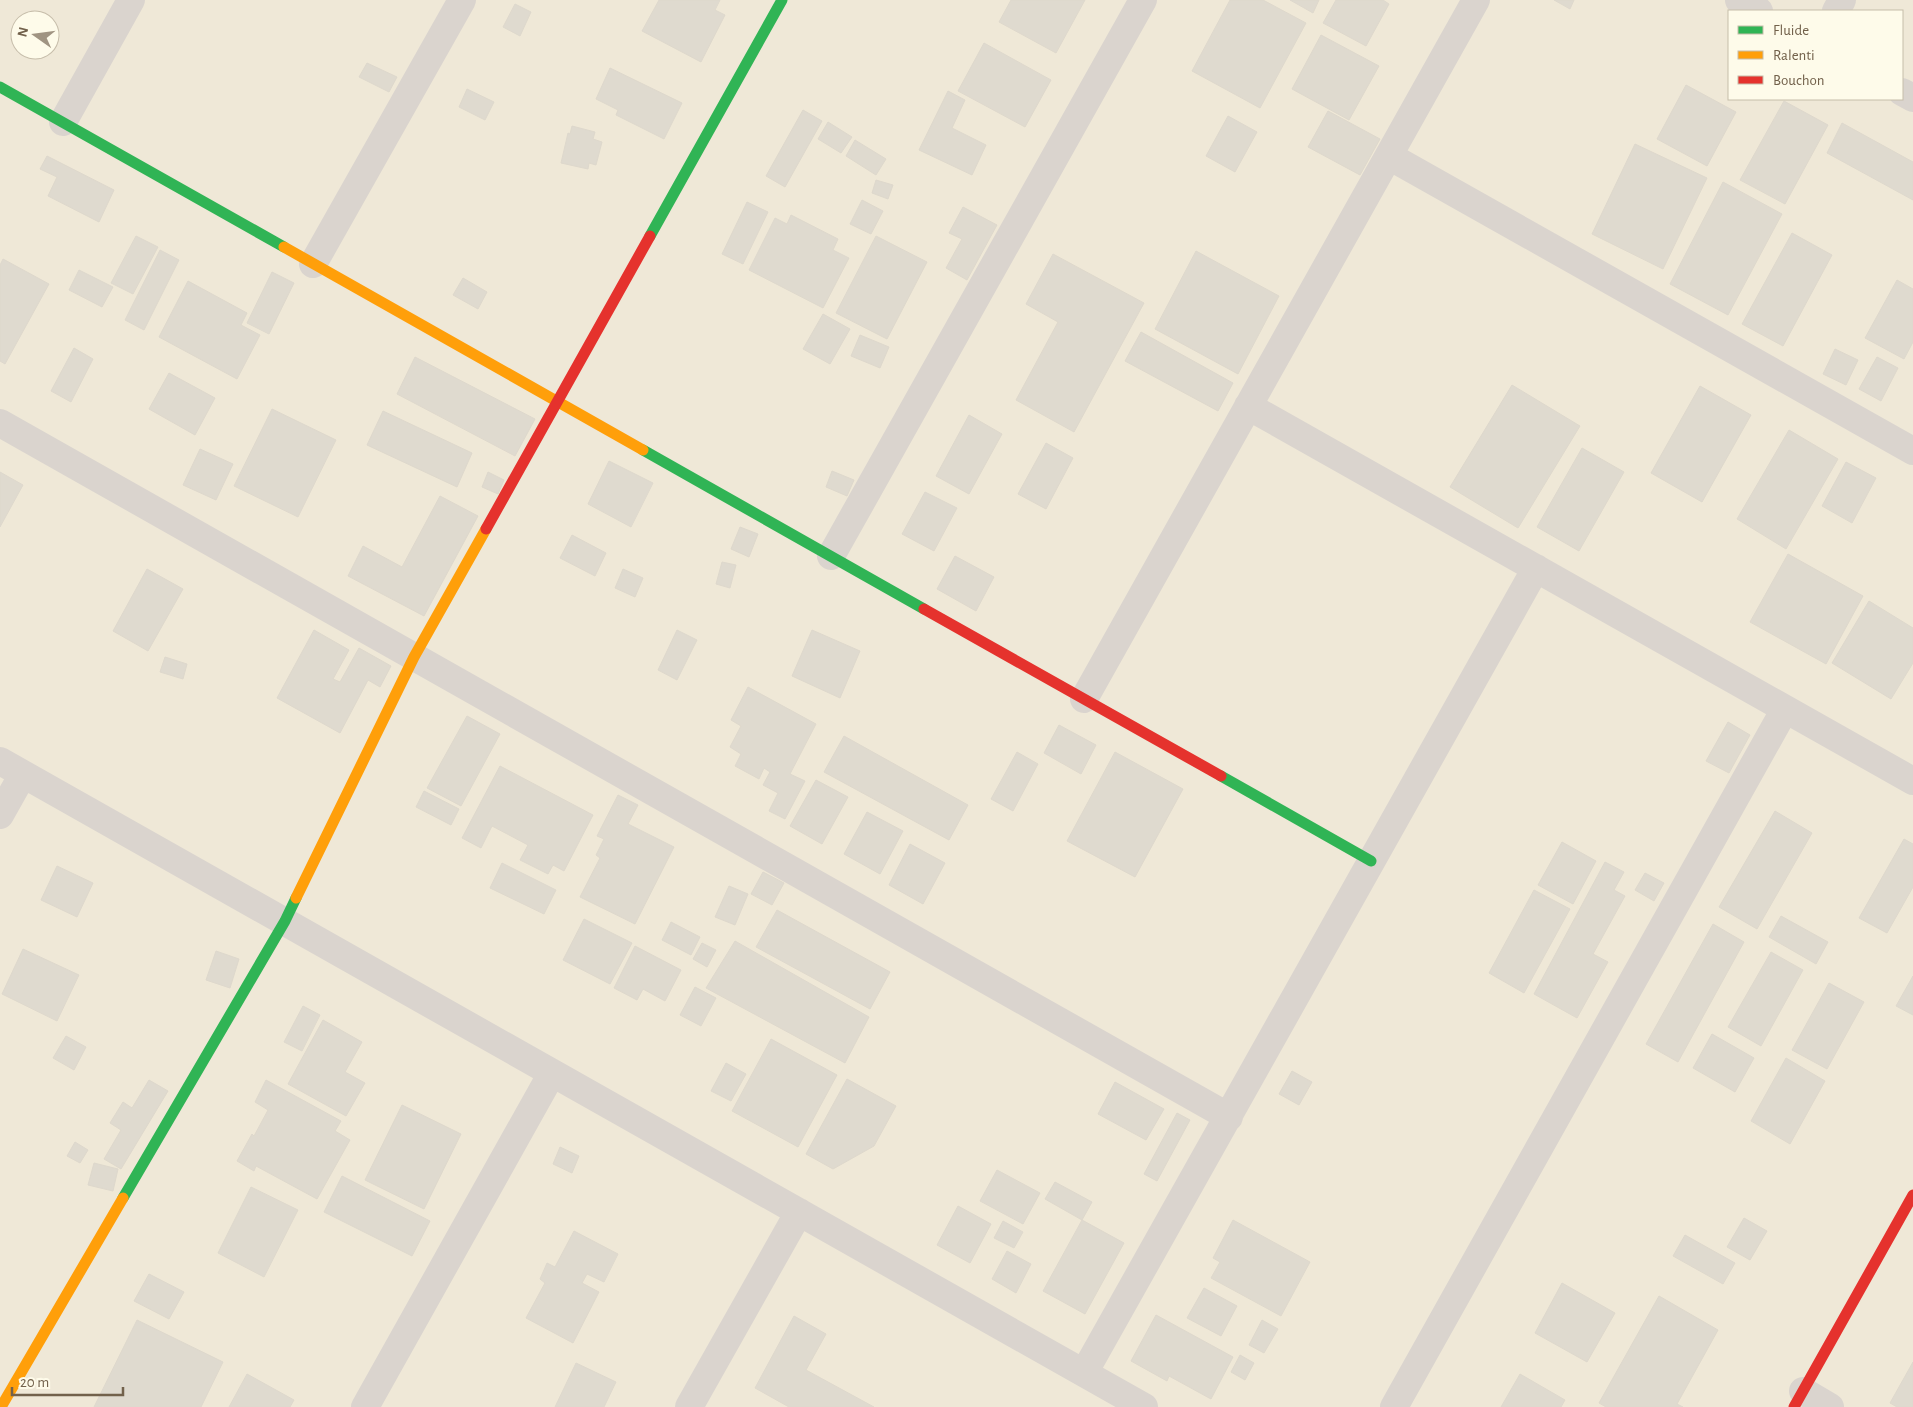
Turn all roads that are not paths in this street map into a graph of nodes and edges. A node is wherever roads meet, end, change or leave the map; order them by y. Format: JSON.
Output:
{"nodes":[{"id":1,"x":131,"y":0,"type":"edge"},
{"id":2,"x":462,"y":0,"type":"edge"},
{"id":3,"x":782,"y":0,"type":"edge"},
{"id":4,"x":1143,"y":0,"type":"edge"},
{"id":5,"x":1476,"y":0,"type":"edge"},
{"id":6,"x":1739,"y":0,"type":"edge"},
{"id":7,"x":1757,"y":10,"type":"edge"},
{"id":8,"x":0,"y":87,"type":"edge"},
{"id":9,"x":63,"y":122,"type":"junction"},
{"id":10,"x":1389,"y":156,"type":"junction"},
{"id":11,"x":314,"y":264,"type":"junction"},
{"id":12,"x":558,"y":402,"type":"junction"},
{"id":13,"x":1248,"y":406,"type":"junction"},
{"id":14,"x":0,"y":423,"type":"edge"},
{"id":15,"x":1913,"y":451,"type":"edge"},
{"id":16,"x":831,"y":556,"type":"junction"},
{"id":17,"x":1536,"y":568,"type":"junction"},
{"id":18,"x":414,"y":657,"type":"junction"},
{"id":19,"x":1084,"y":699,"type":"junction"},
{"id":20,"x":1785,"y":709,"type":"junction"},
{"id":21,"x":11,"y":768,"type":"edge"},
{"id":22,"x":1913,"y":781,"type":"edge"},
{"id":23,"x":0,"y":815,"type":"edge"},
{"id":24,"x":1371,"y":861,"type":"junction"},
{"id":25,"x":284,"y":920,"type":"junction"},
{"id":26,"x":552,"y":1073,"type":"junction"},
{"id":27,"x":1229,"y":1117,"type":"junction"},
{"id":28,"x":1913,"y":1195,"type":"edge"},
{"id":29,"x":799,"y":1212,"type":"junction"},
{"id":30,"x":1084,"y":1373,"type":"junction"},
{"id":31,"x":1798,"y":1399,"type":"edge"},
{"id":32,"x":1,"y":1407,"type":"edge"},
{"id":33,"x":365,"y":1407,"type":"edge"},
{"id":34,"x":689,"y":1407,"type":"edge"},
{"id":35,"x":1144,"y":1407,"type":"edge"},
{"id":36,"x":1394,"y":1407,"type":"edge"},
{"id":37,"x":1830,"y":1407,"type":"edge"}],
"edges":[{"from":1,"to":9,"type":"street"},
{"from":2,"to":11,"type":"street"},
{"from":3,"to":12,"type":"street"},
{"from":4,"to":16,"type":"street"},
{"from":5,"to":10,"type":"street"},
{"from":6,"to":7,"type":"street"},
{"from":8,"to":9,"type":"street"},
{"from":9,"to":11,"type":"street"},
{"from":10,"to":13,"type":"street"},
{"from":10,"to":15,"type":"street"},
{"from":11,"to":12,"type":"street"},
{"from":12,"to":16,"type":"street"},
{"from":12,"to":18,"type":"street"},
{"from":13,"to":17,"type":"street"},
{"from":13,"to":19,"type":"street"},
{"from":14,"to":18,"type":"street"},
{"from":16,"to":19,"type":"street"},
{"from":17,"to":20,"type":"street"},
{"from":17,"to":24,"type":"street"},
{"from":18,"to":25,"type":"street"},
{"from":18,"to":27,"type":"street"},
{"from":19,"to":24,"type":"street"},
{"from":20,"to":22,"type":"street"},
{"from":20,"to":36,"type":"street"},
{"from":21,"to":23,"type":"street"},
{"from":21,"to":25,"type":"street"},
{"from":24,"to":27,"type":"street"},
{"from":25,"to":26,"type":"street"},
{"from":25,"to":32,"type":"street"},
{"from":26,"to":29,"type":"street"},
{"from":26,"to":33,"type":"street"},
{"from":27,"to":30,"type":"street"},
{"from":28,"to":31,"type":"street"},
{"from":29,"to":30,"type":"street"},
{"from":29,"to":34,"type":"street"},
{"from":30,"to":35,"type":"street"},
{"from":31,"to":37,"type":"street"}]}
